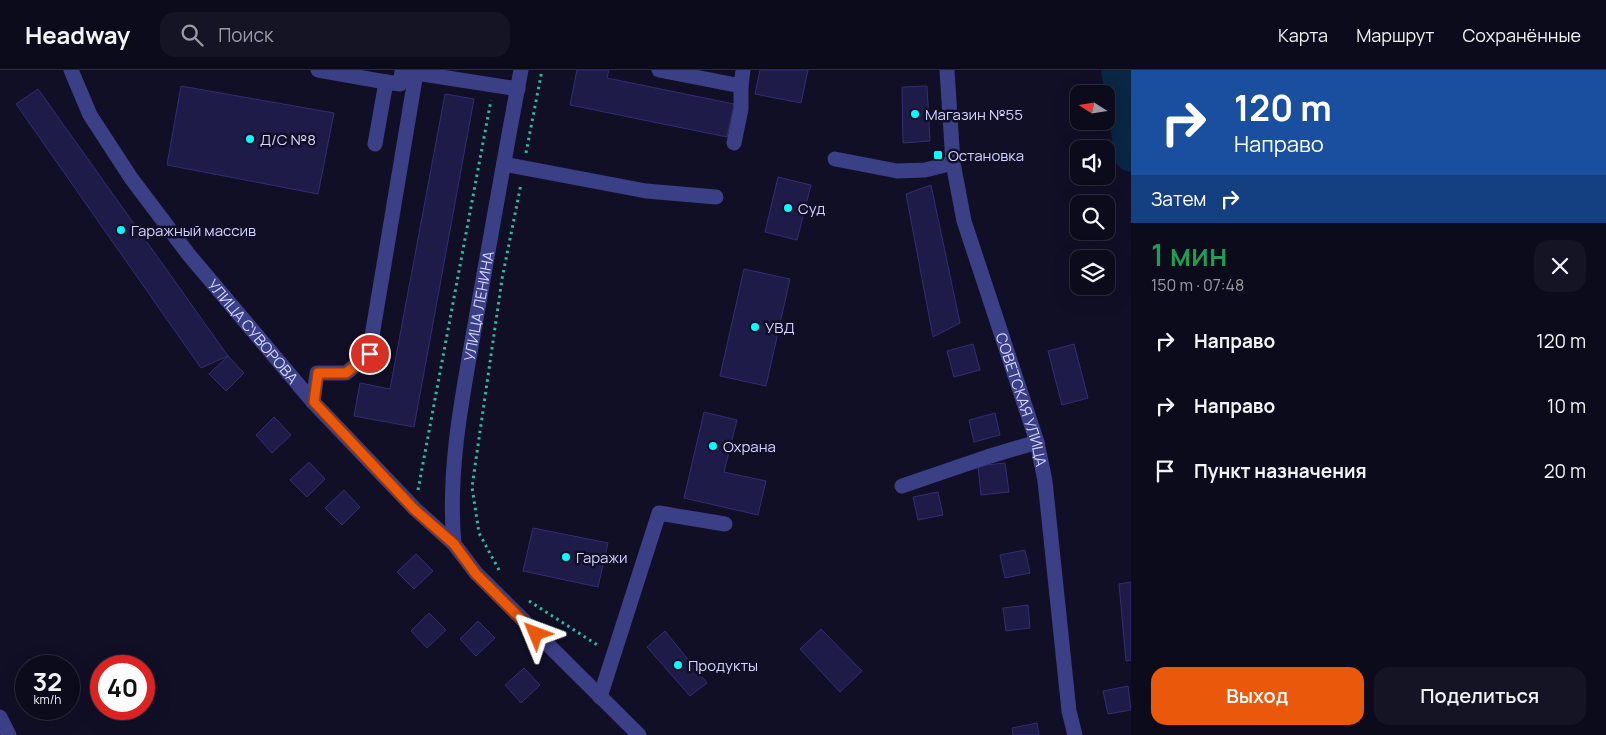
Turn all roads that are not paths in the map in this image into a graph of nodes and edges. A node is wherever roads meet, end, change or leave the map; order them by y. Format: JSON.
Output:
{"nodes":[{"id":1,"x":71,"y":70,"type":"edge"},
{"id":2,"x":318,"y":70,"type":"edge"},
{"id":3,"x":521,"y":70,"type":"edge"},
{"id":4,"x":659,"y":70,"type":"edge"},
{"id":5,"x":743,"y":70,"type":"edge"},
{"id":6,"x":947,"y":70,"type":"edge"},
{"id":7,"x":416,"y":71,"type":"edge"},
{"id":8,"x":386,"y":82,"type":"junction"},
{"id":9,"x":741,"y":86,"type":"junction"},
{"id":10,"x":518,"y":88,"type":"junction"},
{"id":11,"x":734,"y":143,"type":"dead end"},
{"id":12,"x":375,"y":144,"type":"dead end"},
{"id":13,"x":835,"y":159,"type":"dead end"},
{"id":14,"x":953,"y":163,"type":"junction"},
{"id":15,"x":504,"y":164,"type":"junction"},
{"id":16,"x":716,"y":197,"type":"dead end"},
{"id":17,"x":314,"y":402,"type":"junction"},
{"id":18,"x":1037,"y":442,"type":"junction"},
{"id":19,"x":902,"y":486,"type":"dead end"},
{"id":20,"x":725,"y":524,"type":"dead end"},
{"id":21,"x":454,"y":544,"type":"junction"},
{"id":22,"x":600,"y":696,"type":"junction"},
{"id":23,"x":0,"y":717,"type":"edge"},
{"id":24,"x":9,"y":735,"type":"edge"},
{"id":25,"x":639,"y":735,"type":"edge"},
{"id":26,"x":1076,"y":735,"type":"edge"}],
"edges":[{"from":1,"to":17,"type":"street","name":"УЛИЦА СУВОРОВА"},
{"from":2,"to":8,"type":"street"},
{"from":3,"to":10,"type":"street","name":"УЛИЦА ЛЕНИНА"},
{"from":4,"to":9,"type":"street"},
{"from":5,"to":9,"type":"street"},
{"from":6,"to":14,"type":"street","name":"СОВЕТСКАЯ УЛИЦА"},
{"from":7,"to":8,"type":"street"},
{"from":7,"to":10,"type":"street"},
{"from":7,"to":17,"type":"street"},
{"from":8,"to":12,"type":"street"},
{"from":9,"to":11,"type":"street"},
{"from":10,"to":15,"type":"street","name":"УЛИЦА ЛЕНИНА"},
{"from":13,"to":14,"type":"street"},
{"from":14,"to":18,"type":"street","name":"СОВЕТСКАЯ УЛИЦА"},
{"from":15,"to":16,"type":"street"},
{"from":15,"to":21,"type":"street","name":"УЛИЦА ЛЕНИНА"},
{"from":17,"to":21,"type":"street","name":"УЛИЦА СУВОРОВА"},
{"from":18,"to":19,"type":"street"},
{"from":18,"to":26,"type":"street","name":"СОВЕТСКАЯ УЛИЦА"},
{"from":20,"to":22,"type":"street"},
{"from":21,"to":22,"type":"street","name":"УЛИЦА СУВОРОВА"},
{"from":22,"to":25,"type":"street","name":"УЛИЦА СУВОРОВА"},
{"from":23,"to":24,"type":"street"}]}
